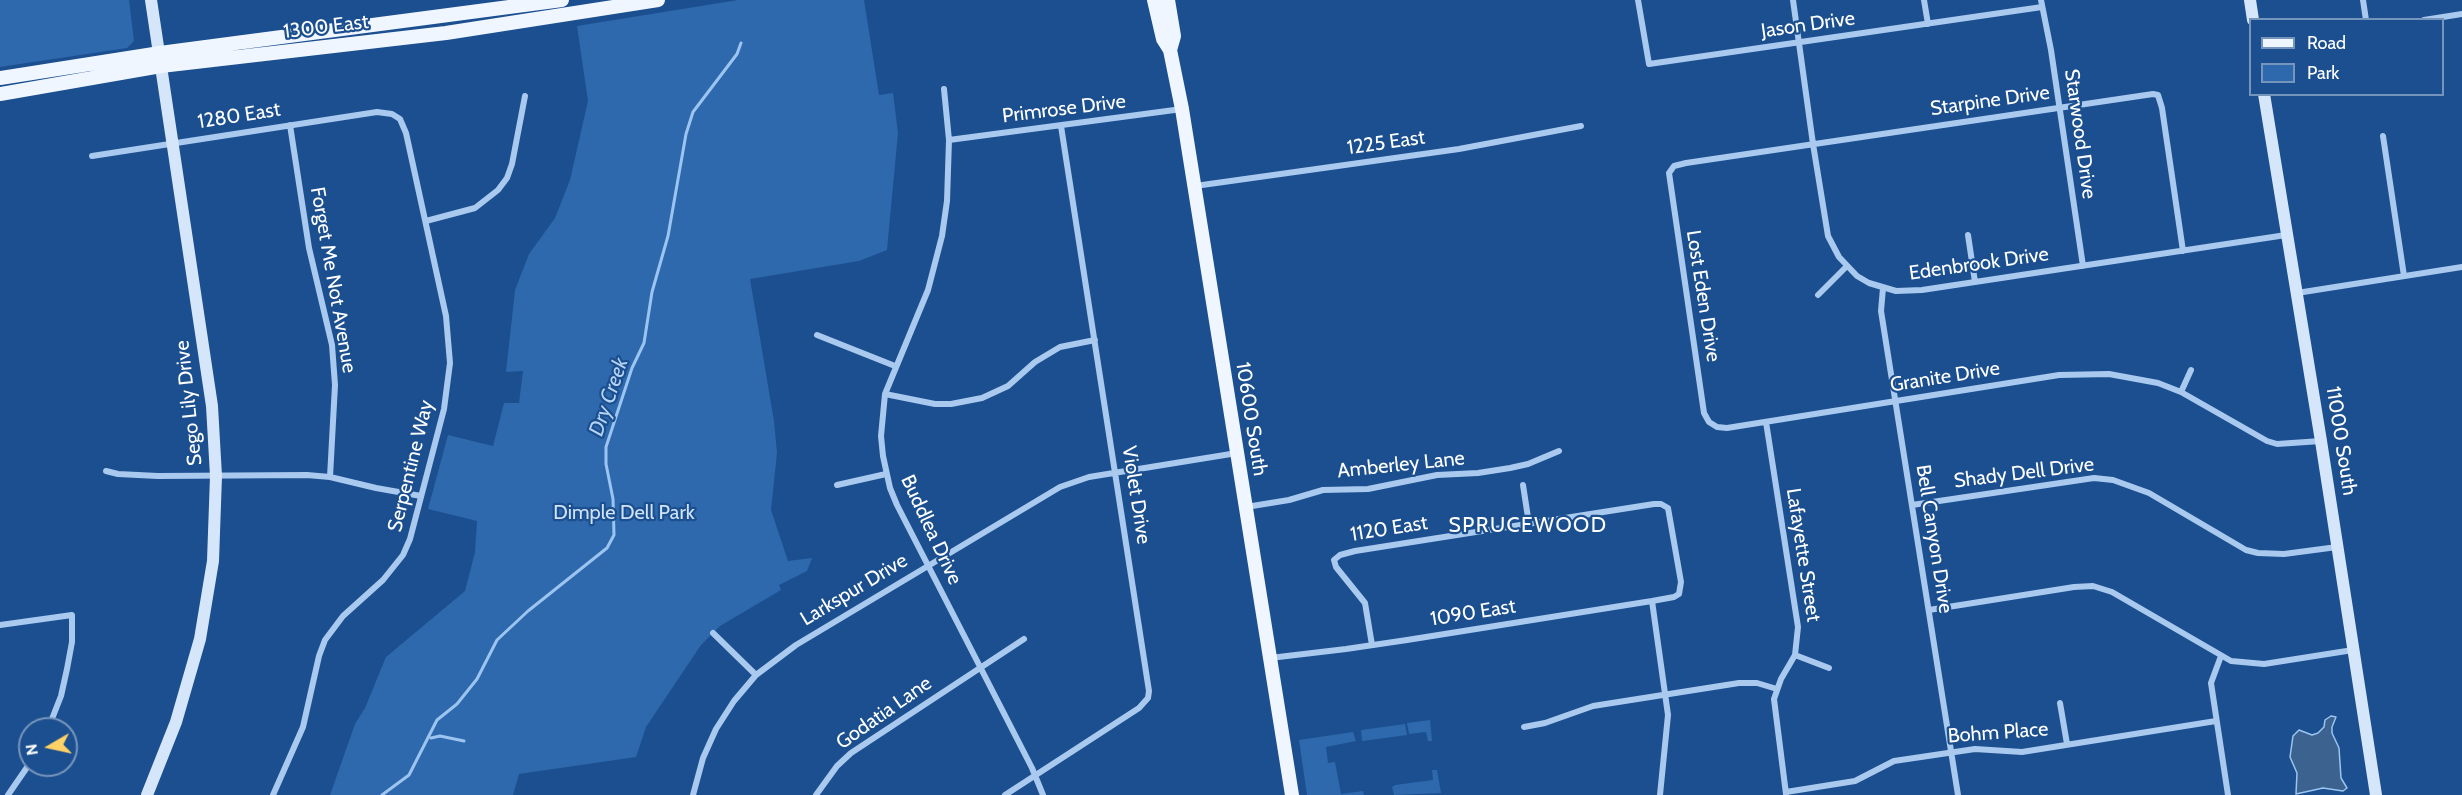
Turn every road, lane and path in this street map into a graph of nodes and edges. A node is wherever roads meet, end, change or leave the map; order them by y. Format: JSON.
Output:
{"nodes":[{"id":1,"x":152,"y":0,"type":"edge"},
{"id":2,"x":562,"y":0,"type":"edge"},
{"id":3,"x":658,"y":0,"type":"edge"},
{"id":4,"x":1154,"y":0,"type":"edge"},
{"id":5,"x":1168,"y":0,"type":"edge"},
{"id":6,"x":1638,"y":0,"type":"edge"},
{"id":7,"x":1793,"y":0,"type":"edge"},
{"id":8,"x":1924,"y":0,"type":"edge"},
{"id":9,"x":2250,"y":0,"type":"edge"},
{"id":10,"x":2363,"y":0,"type":"edge"},
{"id":11,"x":2042,"y":4,"type":"edge"},
{"id":12,"x":2462,"y":14,"type":"edge"},
{"id":13,"x":2253,"y":18,"type":"edge"},
{"id":14,"x":2366,"y":18,"type":"edge"},
{"id":15,"x":2437,"y":18,"type":"edge"},
{"id":16,"x":1928,"y":24,"type":"junction"},
{"id":17,"x":320,"y":33,"type":"junction"},
{"id":18,"x":1799,"y":43,"type":"junction"},
{"id":19,"x":1170,"y":50,"type":"junction"},
{"id":20,"x":266,"y":54,"type":"junction"},
{"id":21,"x":161,"y":60,"type":"junction"},
{"id":22,"x":0,"y":78,"type":"edge"},
{"id":23,"x":944,"y":89,"type":"dead end"},
{"id":24,"x":0,"y":94,"type":"edge"},
{"id":25,"x":525,"y":96,"type":"dead end"},
{"id":26,"x":2264,"y":96,"type":"edge"},
{"id":27,"x":2060,"y":107,"type":"junction"},
{"id":28,"x":1182,"y":109,"type":"junction"},
{"id":29,"x":392,"y":114,"type":"joint"},
{"id":30,"x":290,"y":125,"type":"junction"},
{"id":31,"x":1061,"y":126,"type":"junction"},
{"id":32,"x":1581,"y":126,"type":"dead end"},
{"id":33,"x":2383,"y":136,"type":"dead end"},
{"id":34,"x":949,"y":140,"type":"junction"},
{"id":35,"x":172,"y":143,"type":"junction"},
{"id":36,"x":1813,"y":144,"type":"junction"},
{"id":37,"x":92,"y":156,"type":"dead end"},
{"id":38,"x":1670,"y":169,"type":"joint"},
{"id":39,"x":1194,"y":186,"type":"junction"},
{"id":40,"x":426,"y":221,"type":"junction"},
{"id":41,"x":1968,"y":235,"type":"dead end"},
{"id":42,"x":2286,"y":235,"type":"junction"},
{"id":43,"x":2184,"y":251,"type":"junction"},
{"id":44,"x":1847,"y":266,"type":"junction"},
{"id":45,"x":2083,"y":266,"type":"junction"},
{"id":46,"x":2462,"y":267,"type":"edge"},
{"id":47,"x":2404,"y":276,"type":"junction"},
{"id":48,"x":1975,"y":282,"type":"junction"},
{"id":49,"x":1883,"y":288,"type":"junction"},
{"id":50,"x":2297,"y":293,"type":"junction"},
{"id":51,"x":1818,"y":295,"type":"dead end"},
{"id":52,"x":818,"y":334,"type":"dead end"},
{"id":53,"x":1095,"y":340,"type":"junction"},
{"id":54,"x":895,"y":366,"type":"junction"},
{"id":55,"x":2191,"y":370,"type":"dead end"},
{"id":56,"x":2181,"y":392,"type":"junction"},
{"id":57,"x":885,"y":394,"type":"junction"},
{"id":58,"x":1895,"y":401,"type":"junction"},
{"id":59,"x":1766,"y":422,"type":"junction"},
{"id":60,"x":1713,"y":425,"type":"joint"},
{"id":61,"x":2321,"y":441,"type":"junction"},
{"id":62,"x":1559,"y":451,"type":"dead end"},
{"id":63,"x":1237,"y":453,"type":"junction"},
{"id":64,"x":106,"y":471,"type":"dead end"},
{"id":65,"x":1115,"y":472,"type":"junction"},
{"id":66,"x":886,"y":474,"type":"junction"},
{"id":67,"x":216,"y":476,"type":"junction"},
{"id":68,"x":330,"y":477,"type":"junction"},
{"id":69,"x":837,"y":485,"type":"dead end"},
{"id":70,"x":1523,"y":485,"type":"dead end"},
{"id":71,"x":421,"y":496,"type":"junction"},
{"id":72,"x":1912,"y":505,"type":"junction"},
{"id":73,"x":1245,"y":507,"type":"junction"},
{"id":74,"x":1528,"y":524,"type":"junction"},
{"id":75,"x":2338,"y":547,"type":"junction"},
{"id":76,"x":928,"y":565,"type":"junction"},
{"id":77,"x":1679,"y":594,"type":"joint"},
{"id":78,"x":1652,"y":602,"type":"junction"},
{"id":79,"x":1929,"y":610,"type":"junction"},
{"id":80,"x":0,"y":625,"type":"edge"},
{"id":81,"x":713,"y":633,"type":"dead end"},
{"id":82,"x":1024,"y":639,"type":"dead end"},
{"id":83,"x":1372,"y":645,"type":"junction"},
{"id":84,"x":2354,"y":650,"type":"junction"},
{"id":85,"x":1795,"y":655,"type":"junction"},
{"id":86,"x":2221,"y":656,"type":"junction"},
{"id":87,"x":1270,"y":658,"type":"junction"},
{"id":88,"x":980,"y":668,"type":"junction"},
{"id":89,"x":1829,"y":668,"type":"dead end"},
{"id":90,"x":756,"y":675,"type":"junction"},
{"id":91,"x":1777,"y":688,"type":"junction"},
{"id":92,"x":1666,"y":694,"type":"junction"},
{"id":93,"x":2060,"y":703,"type":"dead end"},
{"id":94,"x":53,"y":717,"type":"edge"},
{"id":95,"x":2216,"y":721,"type":"junction"},
{"id":96,"x":1524,"y":726,"type":"dead end"},
{"id":97,"x":2067,"y":744,"type":"junction"},
{"id":98,"x":1951,"y":752,"type":"junction"},
{"id":99,"x":1035,"y":775,"type":"junction"},
{"id":100,"x":20,"y":777,"type":"edge"},
{"id":101,"x":1786,"y":793,"type":"edge"},
{"id":102,"x":8,"y":795,"type":"edge"},
{"id":103,"x":147,"y":795,"type":"edge"},
{"id":104,"x":273,"y":795,"type":"edge"},
{"id":105,"x":693,"y":795,"type":"edge"},
{"id":106,"x":816,"y":795,"type":"edge"},
{"id":107,"x":1005,"y":795,"type":"edge"},
{"id":108,"x":1043,"y":795,"type":"edge"},
{"id":109,"x":1292,"y":795,"type":"edge"},
{"id":110,"x":1660,"y":795,"type":"edge"},
{"id":111,"x":1958,"y":795,"type":"edge"},
{"id":112,"x":2228,"y":795,"type":"edge"},
{"id":113,"x":2376,"y":795,"type":"edge"}],
"edges":[{"from":1,"to":21,"type":"street","name":"Sego Lily Drive"},
{"from":2,"to":17,"type":"main road","name":"1300 East"},
{"from":3,"to":20,"type":"main road","name":"1300 East"},
{"from":4,"to":19,"type":"main road","name":"10600 South"},
{"from":5,"to":19,"type":"main road","name":"10600 South"},
{"from":6,"to":18,"type":"street","name":"Jason Drive"},
{"from":7,"to":18,"type":"street","name":"Edenbrook Drive"},
{"from":8,"to":16,"type":"street"},
{"from":9,"to":13,"type":"street"},
{"from":10,"to":14,"type":"street"},
{"from":11,"to":16,"type":"street","name":"Jason Drive"},
{"from":11,"to":27,"type":"street","name":"Starwood Drive"},
{"from":12,"to":15,"type":"street"},
{"from":16,"to":18,"type":"street","name":"Jason Drive"},
{"from":17,"to":20,"type":"main road"},
{"from":17,"to":21,"type":"main road","name":"1300 East"},
{"from":18,"to":36,"type":"street","name":"Edenbrook Drive"},
{"from":19,"to":28,"type":"main road","name":"10600 South"},
{"from":20,"to":21,"type":"main road","name":"1300 East"},
{"from":21,"to":22,"type":"main road","name":"1300 East"},
{"from":21,"to":24,"type":"main road","name":"1300 East"},
{"from":21,"to":35,"type":"street","name":"Sego Lily Drive"},
{"from":23,"to":34,"type":"street","name":"Buddlea Drive"},
{"from":25,"to":40,"type":"street"},
{"from":26,"to":42,"type":"street","name":"11000 South"},
{"from":27,"to":36,"type":"street","name":"Starpine Drive"},
{"from":27,"to":43,"type":"street","name":"Starpine Drive"},
{"from":27,"to":45,"type":"street","name":"Starwood Drive"},
{"from":28,"to":31,"type":"street","name":"Primrose Drive"},
{"from":28,"to":39,"type":"main road","name":"10600 South"},
{"from":29,"to":30,"type":"street","name":"1280 East"},
{"from":29,"to":40,"type":"street","name":"Serpentine Way"},
{"from":30,"to":35,"type":"street","name":"1280 East"},
{"from":30,"to":68,"type":"street","name":"Forget Me Not Avenue"},
{"from":31,"to":34,"type":"street","name":"Primrose Drive"},
{"from":31,"to":53,"type":"street","name":"Violet Drive"},
{"from":32,"to":39,"type":"street","name":"1225 East"},
{"from":33,"to":47,"type":"street"},
{"from":34,"to":54,"type":"street","name":"Buddlea Drive"},
{"from":35,"to":37,"type":"street","name":"1280 East"},
{"from":35,"to":67,"type":"street","name":"Sego Lily Drive"},
{"from":36,"to":38,"type":"street","name":"Starpine Drive"},
{"from":36,"to":44,"type":"street","name":"Edenbrook Drive"},
{"from":38,"to":60,"type":"street","name":"Lost Eden Drive"},
{"from":39,"to":63,"type":"main road","name":"10600 South"},
{"from":40,"to":71,"type":"street","name":"Serpentine Way"},
{"from":41,"to":48,"type":"street"},
{"from":42,"to":43,"type":"street","name":"Edenbrook Drive"},
{"from":42,"to":50,"type":"street","name":"11000 South"},
{"from":43,"to":45,"type":"street","name":"Edenbrook Drive"},
{"from":44,"to":49,"type":"street","name":"Edenbrook Drive"},
{"from":44,"to":51,"type":"street"},
{"from":45,"to":48,"type":"street","name":"Edenbrook Drive"},
{"from":46,"to":47,"type":"street"},
{"from":47,"to":50,"type":"street"},
{"from":48,"to":49,"type":"street","name":"Edenbrook Drive"},
{"from":49,"to":58,"type":"street","name":"Bell Canyon Drive"},
{"from":50,"to":61,"type":"street","name":"11000 South"},
{"from":52,"to":54,"type":"street"},
{"from":53,"to":57,"type":"street"},
{"from":53,"to":65,"type":"street","name":"Violet Drive"},
{"from":54,"to":57,"type":"street","name":"Buddlea Drive"},
{"from":55,"to":56,"type":"street"},
{"from":56,"to":58,"type":"street","name":"Granite Drive"},
{"from":56,"to":61,"type":"street","name":"Granite Drive"},
{"from":57,"to":66,"type":"street","name":"Buddlea Drive"},
{"from":58,"to":59,"type":"street","name":"Granite Drive"},
{"from":58,"to":72,"type":"street","name":"Bell Canyon Drive"},
{"from":59,"to":60,"type":"street","name":"Granite Drive"},
{"from":59,"to":85,"type":"street","name":"Lafayette Street"},
{"from":61,"to":75,"type":"street","name":"11000 South"},
{"from":62,"to":73,"type":"street","name":"Amberley Lane"},
{"from":63,"to":65,"type":"street","name":"Larkspur Drive"},
{"from":63,"to":73,"type":"main road","name":"10600 South"},
{"from":64,"to":67,"type":"street"},
{"from":65,"to":76,"type":"street","name":"Larkspur Drive"},
{"from":65,"to":99,"type":"street","name":"Violet Drive"},
{"from":66,"to":69,"type":"street"},
{"from":66,"to":76,"type":"street","name":"Buddlea Drive"},
{"from":67,"to":68,"type":"street"},
{"from":67,"to":103,"type":"street","name":"Sego Lily Drive"},
{"from":68,"to":71,"type":"street"},
{"from":70,"to":74,"type":"street"},
{"from":71,"to":104,"type":"street","name":"Serpentine Way"},
{"from":72,"to":75,"type":"street","name":"Shady Dell Drive"},
{"from":72,"to":79,"type":"street","name":"Bell Canyon Drive"},
{"from":73,"to":87,"type":"main road","name":"10600 South"},
{"from":74,"to":77,"type":"street","name":"1120 East"},
{"from":74,"to":83,"type":"street","name":"1120 East"},
{"from":75,"to":84,"type":"street","name":"11000 South"},
{"from":76,"to":88,"type":"street","name":"Buddlea Drive"},
{"from":76,"to":90,"type":"street","name":"Larkspur Drive"},
{"from":77,"to":78,"type":"street","name":"1090 East"},
{"from":78,"to":83,"type":"street","name":"1090 East"},
{"from":78,"to":92,"type":"street"},
{"from":79,"to":86,"type":"street"},
{"from":79,"to":98,"type":"street","name":"Bell Canyon Drive"},
{"from":80,"to":94,"type":"street"},
{"from":81,"to":90,"type":"street"},
{"from":82,"to":88,"type":"street","name":"Godatia Lane"},
{"from":83,"to":87,"type":"street","name":"1090 East"},
{"from":84,"to":86,"type":"street"},
{"from":84,"to":113,"type":"street","name":"11000 South"},
{"from":85,"to":89,"type":"street"},
{"from":85,"to":91,"type":"street","name":"Lafayette Street"},
{"from":86,"to":95,"type":"street"},
{"from":87,"to":109,"type":"main road","name":"10600 South"},
{"from":88,"to":99,"type":"street","name":"Buddlea Drive"},
{"from":88,"to":106,"type":"street","name":"Godatia Lane"},
{"from":90,"to":105,"type":"street","name":"Larkspur Drive"},
{"from":91,"to":92,"type":"street"},
{"from":91,"to":101,"type":"street","name":"Lafayette Street"},
{"from":92,"to":96,"type":"street"},
{"from":92,"to":110,"type":"street"},
{"from":93,"to":97,"type":"street"},
{"from":95,"to":97,"type":"street","name":"Bohm Place"},
{"from":95,"to":112,"type":"street"},
{"from":97,"to":98,"type":"street","name":"Bohm Place"},
{"from":98,"to":101,"type":"street","name":"Bohm Place"},
{"from":98,"to":111,"type":"street","name":"Bell Canyon Drive"},
{"from":99,"to":107,"type":"street","name":"Violet Drive"},
{"from":99,"to":108,"type":"street","name":"Buddlea Drive"},
{"from":100,"to":102,"type":"street"}]}
